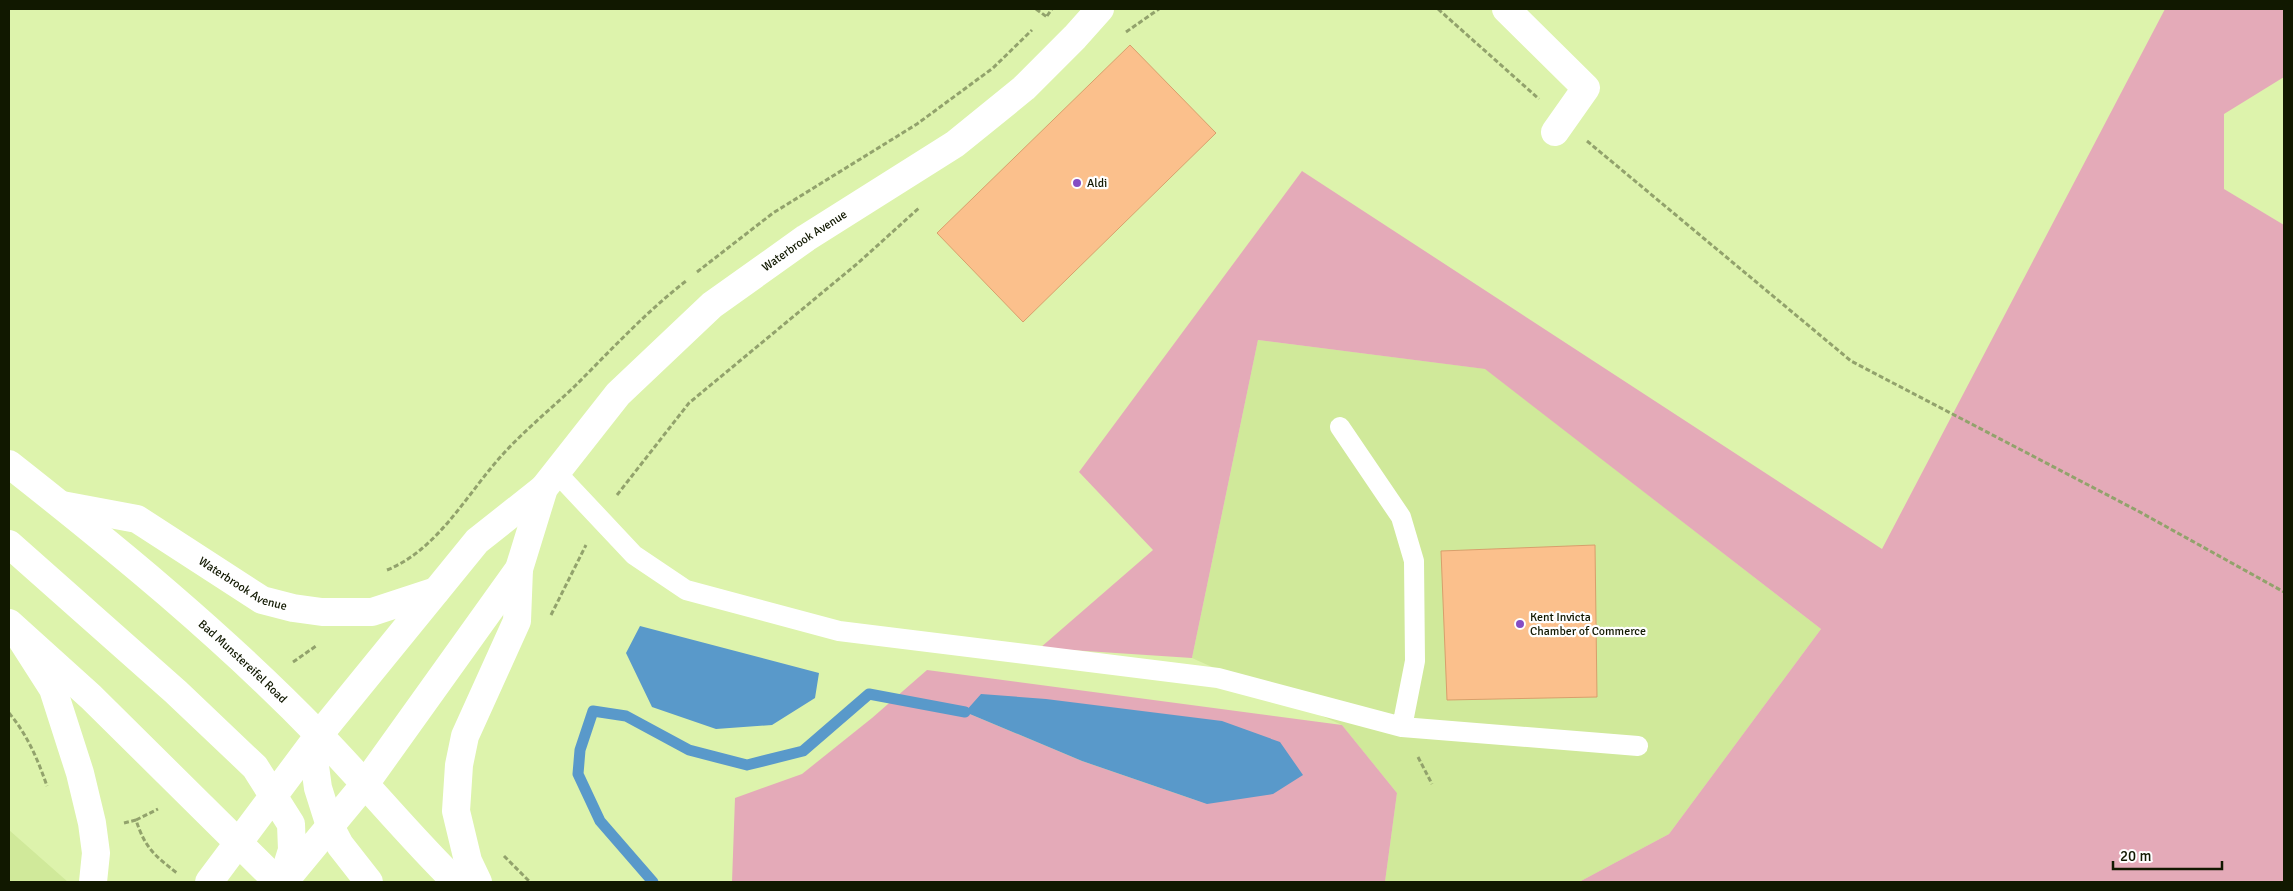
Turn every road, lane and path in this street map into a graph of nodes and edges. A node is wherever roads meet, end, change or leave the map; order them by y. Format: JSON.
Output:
{"nodes":[{"id":1,"x":1036,"y":9,"type":"edge"},
{"id":2,"x":1052,"y":9,"type":"edge"},
{"id":3,"x":1159,"y":9,"type":"edge"},
{"id":4,"x":1438,"y":9,"type":"edge"},
{"id":5,"x":1506,"y":9,"type":"edge"},
{"id":6,"x":1099,"y":13,"type":"edge"},
{"id":7,"x":1123,"y":34,"type":"dead end"},
{"id":8,"x":1559,"y":126,"type":"junction"},
{"id":9,"x":920,"y":207,"type":"dead end"},
{"id":10,"x":1340,"y":427,"type":"dead end"},
{"id":11,"x":9,"y":464,"type":"edge"},
{"id":12,"x":550,"y":480,"type":"junction"},
{"id":13,"x":62,"y":505,"type":"junction"},
{"id":14,"x":599,"y":519,"type":"junction"},
{"id":15,"x":9,"y":544,"type":"edge"},
{"id":16,"x":519,"y":568,"type":"junction"},
{"id":17,"x":436,"y":591,"type":"junction"},
{"id":18,"x":2284,"y":592,"type":"edge"},
{"id":19,"x":549,"y":619,"type":"dead end"},
{"id":20,"x":11,"y":625,"type":"edge"},
{"id":21,"x":9,"y":713,"type":"edge"},
{"id":22,"x":1402,"y":727,"type":"junction"},
{"id":23,"x":319,"y":735,"type":"junction"},
{"id":24,"x":1638,"y":746,"type":"dead end"},
{"id":25,"x":365,"y":784,"type":"junction"},
{"id":26,"x":50,"y":794,"type":"dead end"},
{"id":27,"x":274,"y":795,"type":"junction"},
{"id":28,"x":330,"y":826,"type":"junction"},
{"id":29,"x":238,"y":842,"type":"junction"},
{"id":30,"x":500,"y":851,"type":"dead end"},
{"id":31,"x":93,"y":882,"type":"edge"},
{"id":32,"x":208,"y":882,"type":"edge"},
{"id":33,"x":278,"y":882,"type":"edge"},
{"id":34,"x":283,"y":882,"type":"edge"},
{"id":35,"x":369,"y":882,"type":"edge"},
{"id":36,"x":456,"y":882,"type":"edge"},
{"id":37,"x":478,"y":882,"type":"edge"},
{"id":38,"x":530,"y":882,"type":"edge"}],
"edges":[{"from":1,"to":2,"type":"path"},
{"from":3,"to":7,"type":"path"},
{"from":4,"to":8,"type":"path"},
{"from":5,"to":8,"type":"main road"},
{"from":6,"to":12,"type":"main road","name":"Waterbrook Avenue"},
{"from":8,"to":18,"type":"path"},
{"from":9,"to":14,"type":"path"},
{"from":10,"to":22,"type":"lane"},
{"from":11,"to":13,"type":"main road","name":"Bad Munstereifel Road"},
{"from":12,"to":14,"type":"lane"},
{"from":12,"to":16,"type":"main road","name":"Waterbrook Avenue"},
{"from":12,"to":17,"type":"main road","name":"Waterbrook Avenue"},
{"from":13,"to":17,"type":"main road","name":"Waterbrook Avenue"},
{"from":13,"to":23,"type":"main road","name":"Bad Munstereifel Road"},
{"from":14,"to":19,"type":"path"},
{"from":14,"to":22,"type":"lane"},
{"from":15,"to":27,"type":"main road"},
{"from":16,"to":25,"type":"main road","name":"Waterbrook Avenue"},
{"from":16,"to":37,"type":"main road","name":"Waterbrook Avenue"},
{"from":17,"to":23,"type":"main road","name":"Waterbrook Avenue"},
{"from":20,"to":29,"type":"main road"},
{"from":20,"to":31,"type":"main road"},
{"from":21,"to":26,"type":"path"},
{"from":22,"to":24,"type":"lane"},
{"from":23,"to":25,"type":"main road","name":"Bad Munstereifel Road"},
{"from":23,"to":27,"type":"main road","name":"Waterbrook Avenue"},
{"from":23,"to":28,"type":"main road"},
{"from":25,"to":28,"type":"main road","name":"Waterbrook Avenue"},
{"from":25,"to":36,"type":"main road","name":"Bad Munstereifel Road"},
{"from":27,"to":29,"type":"main road","name":"Waterbrook Avenue"},
{"from":27,"to":34,"type":"main road"},
{"from":28,"to":34,"type":"main road","name":"Waterbrook Avenue"},
{"from":28,"to":35,"type":"main road"},
{"from":29,"to":32,"type":"main road","name":"Waterbrook Avenue"},
{"from":29,"to":33,"type":"main road"},
{"from":30,"to":38,"type":"path"}]}
